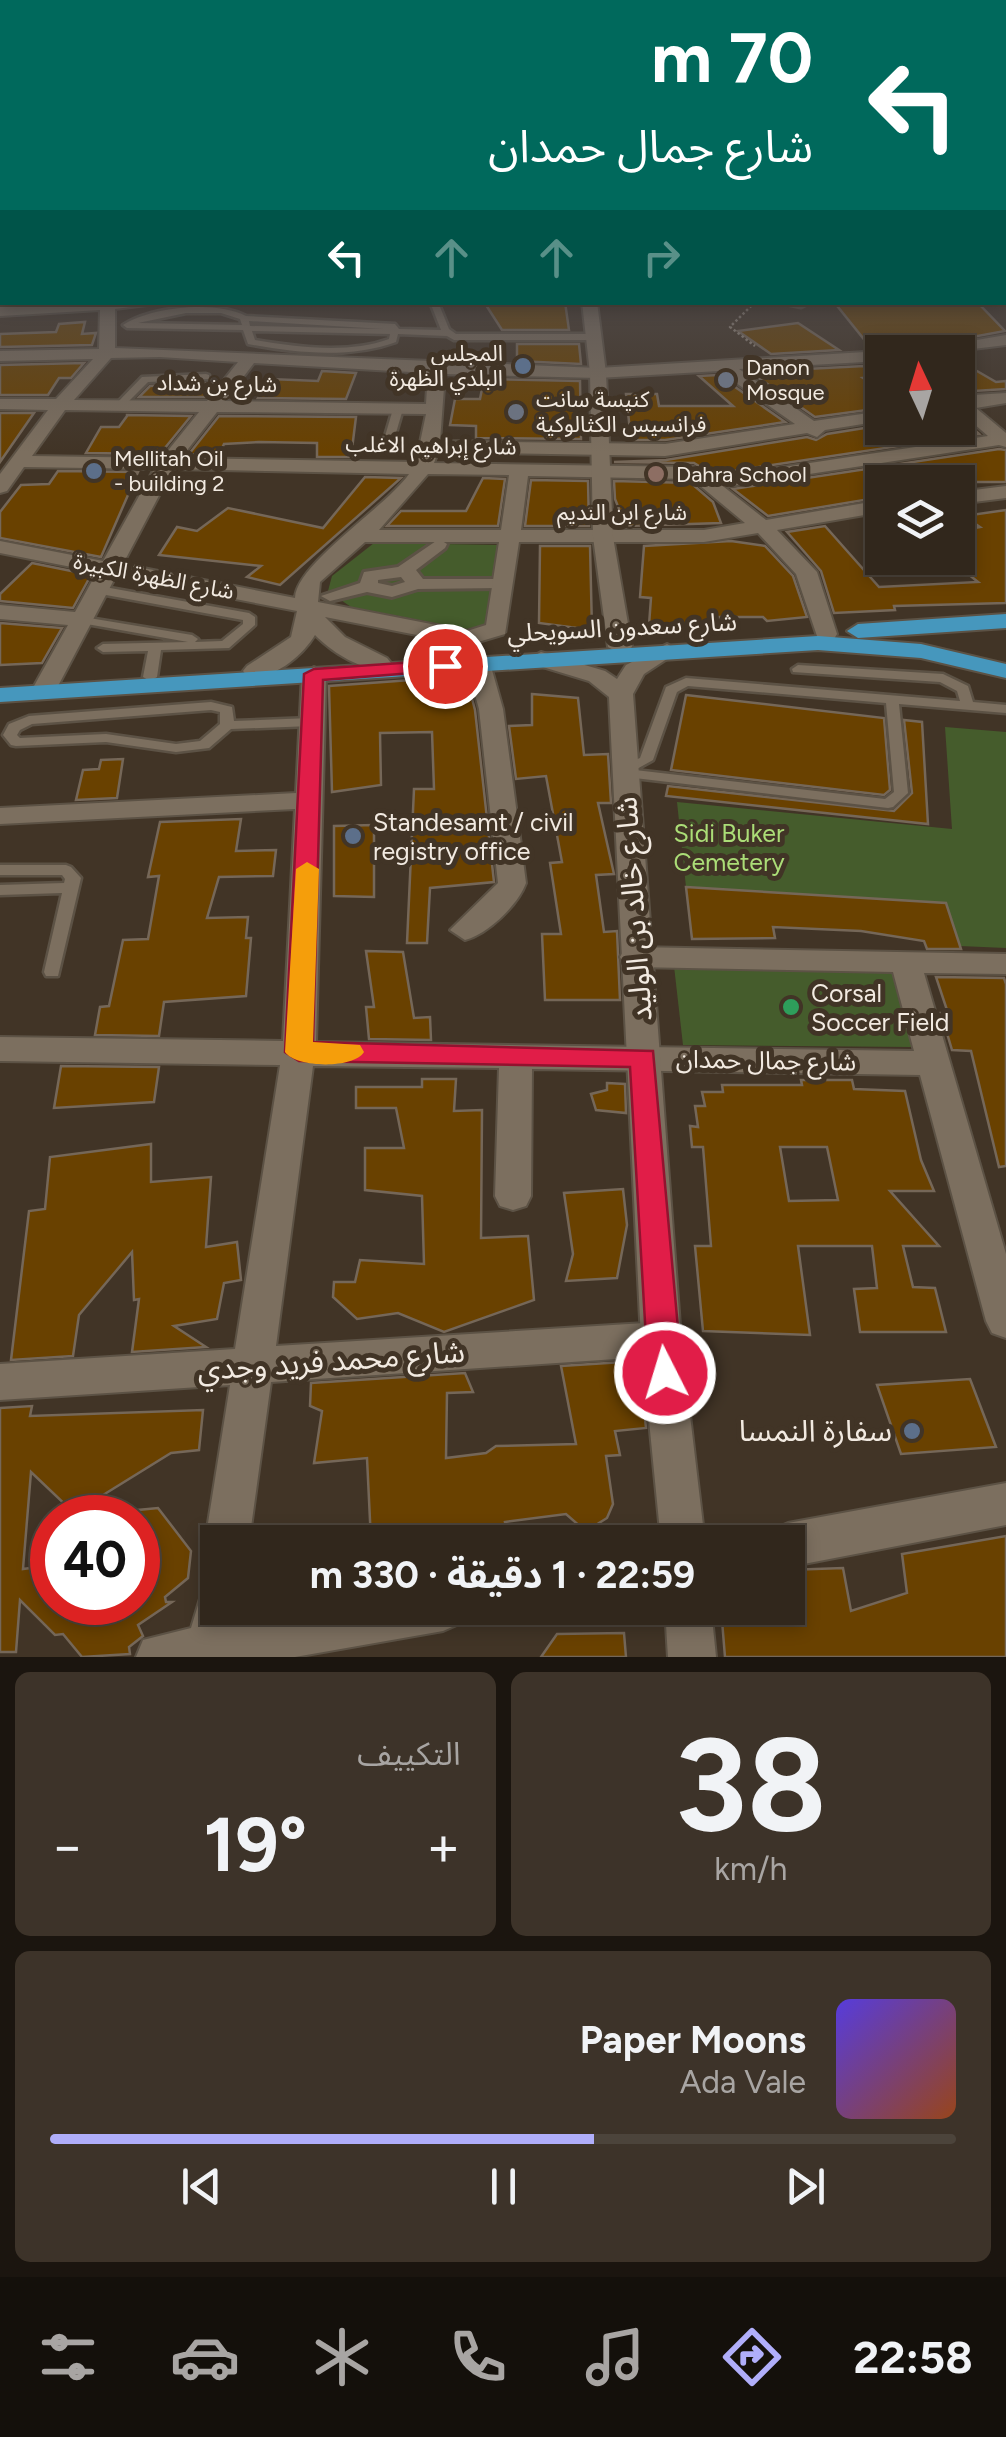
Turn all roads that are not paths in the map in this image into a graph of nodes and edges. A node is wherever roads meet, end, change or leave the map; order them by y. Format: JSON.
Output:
{"nodes":[{"id":1,"x":94,"y":305,"type":"edge"},
{"id":2,"x":108,"y":305,"type":"edge"},
{"id":3,"x":435,"y":305,"type":"edge"},
{"id":4,"x":589,"y":305,"type":"edge"},
{"id":5,"x":0,"y":312,"type":"edge"},
{"id":6,"x":244,"y":318,"type":"junction"},
{"id":7,"x":107,"y":326,"type":"junction"},
{"id":8,"x":128,"y":326,"type":"junction"},
{"id":9,"x":246,"y":330,"type":"junction"},
{"id":10,"x":447,"y":333,"type":"junction"},
{"id":11,"x":394,"y":335,"type":"junction"},
{"id":12,"x":594,"y":337,"type":"junction"},
{"id":13,"x":1006,"y":340,"type":"edge"},
{"id":14,"x":975,"y":344,"type":"edge"},
{"id":15,"x":107,"y":353,"type":"junction"},
{"id":16,"x":0,"y":356,"type":"edge"},
{"id":17,"x":251,"y":356,"type":"junction"},
{"id":18,"x":865,"y":357,"type":"edge"},
{"id":19,"x":722,"y":365,"type":"junction"},
{"id":20,"x":437,"y":369,"type":"junction"},
{"id":21,"x":598,"y":373,"type":"junction"},
{"id":22,"x":206,"y":377,"type":"dead end"},
{"id":23,"x":1006,"y":398,"type":"edge"},
{"id":24,"x":975,"y":401,"type":"edge"},
{"id":25,"x":0,"y":404,"type":"edge"},
{"id":26,"x":62,"y":404,"type":"junction"},
{"id":27,"x":120,"y":404,"type":"junction"},
{"id":28,"x":208,"y":406,"type":"junction"},
{"id":29,"x":398,"y":409,"type":"junction"},
{"id":30,"x":433,"y":410,"type":"junction"},
{"id":31,"x":975,"y":417,"type":"edge"},
{"id":32,"x":865,"y":419,"type":"edge"},
{"id":33,"x":811,"y":428,"type":"junction"},
{"id":34,"x":1004,"y":441,"type":"edge"},
{"id":35,"x":388,"y":444,"type":"dead end"},
{"id":36,"x":430,"y":446,"type":"junction"},
{"id":37,"x":0,"y":449,"type":"edge"},
{"id":38,"x":600,"y":450,"type":"junction"},
{"id":39,"x":665,"y":450,"type":"junction"},
{"id":40,"x":24,"y":456,"type":"junction"},
{"id":41,"x":854,"y":460,"type":"junction"},
{"id":42,"x":166,"y":465,"type":"junction"},
{"id":43,"x":422,"y":470,"type":"junction"},
{"id":44,"x":519,"y":472,"type":"junction"},
{"id":45,"x":600,"y":474,"type":"junction"},
{"id":46,"x":701,"y":478,"type":"junction"},
{"id":47,"x":0,"y":487,"type":"edge"},
{"id":48,"x":1006,"y":492,"type":"edge"},
{"id":49,"x":975,"y":496,"type":"edge"},
{"id":50,"x":865,"y":509,"type":"edge"},
{"id":51,"x":764,"y":529,"type":"junction"},
{"id":52,"x":360,"y":536,"type":"junction"},
{"id":53,"x":512,"y":537,"type":"junction"},
{"id":54,"x":603,"y":537,"type":"junction"},
{"id":55,"x":438,"y":544,"type":"dead end"},
{"id":56,"x":0,"y":547,"type":"edge"},
{"id":57,"x":112,"y":567,"type":"junction"},
{"id":58,"x":409,"y":578,"type":"junction"},
{"id":59,"x":494,"y":584,"type":"dead end"},
{"id":60,"x":99,"y":590,"type":"junction"},
{"id":61,"x":319,"y":601,"type":"junction"},
{"id":62,"x":0,"y":612,"type":"edge"},
{"id":63,"x":82,"y":619,"type":"junction"},
{"id":64,"x":1006,"y":621,"type":"edge"},
{"id":65,"x":826,"y":634,"type":"junction"},
{"id":66,"x":226,"y":645,"type":"junction"},
{"id":67,"x":155,"y":647,"type":"junction"},
{"id":68,"x":620,"y":647,"type":"junction"},
{"id":69,"x":103,"y":648,"type":"dead end"},
{"id":70,"x":667,"y":651,"type":"junction"},
{"id":71,"x":540,"y":659,"type":"junction"},
{"id":72,"x":959,"y":659,"type":"junction"},
{"id":73,"x":379,"y":663,"type":"junction"},
{"id":74,"x":478,"y":663,"type":"junction"},
{"id":75,"x":798,"y":669,"type":"dead end"},
{"id":76,"x":255,"y":670,"type":"junction"},
{"id":77,"x":1000,"y":670,"type":"edge"},
{"id":78,"x":314,"y":674,"type":"junction"},
{"id":79,"x":926,"y":675,"type":"junction"},
{"id":80,"x":149,"y":682,"type":"junction"},
{"id":81,"x":46,"y":686,"type":"junction"},
{"id":82,"x":0,"y":692,"type":"edge"},
{"id":83,"x":621,"y":694,"type":"junction"},
{"id":84,"x":892,"y":700,"type":"junction"},
{"id":85,"x":925,"y":703,"type":"junction"},
{"id":86,"x":968,"y":706,"type":"junction"},
{"id":87,"x":1002,"y":708,"type":"edge"},
{"id":88,"x":141,"y":711,"type":"junction"},
{"id":89,"x":110,"y":714,"type":"junction"},
{"id":90,"x":311,"y":722,"type":"junction"},
{"id":91,"x":227,"y":725,"type":"junction"},
{"id":92,"x":106,"y":738,"type":"junction"},
{"id":93,"x":625,"y":771,"type":"junction"},
{"id":94,"x":310,"y":800,"type":"junction"},
{"id":95,"x":0,"y":816,"type":"edge"},
{"id":96,"x":0,"y":870,"type":"edge"},
{"id":97,"x":70,"y":888,"type":"junction"},
{"id":98,"x":0,"y":890,"type":"edge"},
{"id":99,"x":465,"y":930,"type":"dead end"},
{"id":100,"x":635,"y":957,"type":"junction"},
{"id":101,"x":905,"y":960,"type":"junction"},
{"id":102,"x":1006,"y":964,"type":"edge"},
{"id":103,"x":52,"y":972,"type":"dead end"},
{"id":104,"x":0,"y":1050,"type":"edge"},
{"id":105,"x":299,"y":1052,"type":"junction"},
{"id":106,"x":516,"y":1055,"type":"junction"},
{"id":107,"x":643,"y":1058,"type":"junction"},
{"id":108,"x":934,"y":1063,"type":"junction"},
{"id":109,"x":513,"y":1196,"type":"dead end"},
{"id":110,"x":1006,"y":1321,"type":"edge"},
{"id":111,"x":662,"y":1339,"type":"junction"},
{"id":112,"x":253,"y":1366,"type":"junction"},
{"id":113,"x":0,"y":1382,"type":"edge"},
{"id":114,"x":1006,"y":1504,"type":"edge"},
{"id":115,"x":230,"y":1525,"type":"edge"},
{"id":116,"x":681,"y":1525,"type":"edge"},
{"id":117,"x":805,"y":1543,"type":"edge"},
{"id":118,"x":313,"y":1625,"type":"edge"},
{"id":119,"x":689,"y":1625,"type":"edge"},
{"id":120,"x":213,"y":1638,"type":"edge"},
{"id":121,"x":160,"y":1657,"type":"edge"},
{"id":122,"x":692,"y":1657,"type":"edge"}],
"edges":[{"from":1,"to":5,"type":"street"},
{"from":2,"to":7,"type":"street"},
{"from":3,"to":10,"type":"lane"},
{"from":4,"to":12,"type":"street"},
{"from":6,"to":8,"type":"lane"},
{"from":6,"to":9,"type":"lane"},
{"from":6,"to":11,"type":"lane"},
{"from":7,"to":8,"type":"lane"},
{"from":7,"to":15,"type":"street"},
{"from":8,"to":9,"type":"lane"},
{"from":9,"to":11,"type":"lane"},
{"from":9,"to":11,"type":"lane"},
{"from":10,"to":11,"type":"lane"},
{"from":10,"to":12,"type":"lane"},
{"from":12,"to":21,"type":"street"},
{"from":13,"to":14,"type":"street"},
{"from":15,"to":16,"type":"street"},
{"from":15,"to":17,"type":"street"},
{"from":15,"to":26,"type":"street"},
{"from":17,"to":20,"type":"street"},
{"from":17,"to":28,"type":"street"},
{"from":18,"to":19,"type":"street"},
{"from":19,"to":21,"type":"street"},
{"from":19,"to":33,"type":"street"},
{"from":20,"to":21,"type":"street"},
{"from":20,"to":30,"type":"street"},
{"from":21,"to":38,"type":"street"},
{"from":22,"to":27,"type":"lane"},
{"from":23,"to":24,"type":"street"},
{"from":25,"to":26,"type":"street","name":"شارع بن شداد"},
{"from":26,"to":27,"type":"street","name":"شارع بن شداد"},
{"from":26,"to":40,"type":"street"},
{"from":27,"to":28,"type":"street","name":"شارع بن شداد"},
{"from":28,"to":29,"type":"street","name":"شارع بن شداد"},
{"from":28,"to":42,"type":"street"},
{"from":29,"to":30,"type":"street","name":"شارع بن شداد"},
{"from":29,"to":35,"type":"lane"},
{"from":30,"to":36,"type":"street"},
{"from":31,"to":34,"type":"street"},
{"from":32,"to":33,"type":"street"},
{"from":33,"to":39,"type":"street"},
{"from":33,"to":41,"type":"street"},
{"from":34,"to":41,"type":"street","name":"شارع إبراهيم الاغلب"},
{"from":36,"to":38,"type":"street"},
{"from":36,"to":43,"type":"street"},
{"from":37,"to":40,"type":"street","name":"شارع إبراهيم الاغلب"},
{"from":38,"to":39,"type":"street"},
{"from":38,"to":45,"type":"street"},
{"from":39,"to":46,"type":"street"},
{"from":40,"to":42,"type":"street","name":"شارع إبراهيم الاغلب"},
{"from":40,"to":47,"type":"street"},
{"from":41,"to":46,"type":"street","name":"شارع إبراهيم الاغلب"},
{"from":42,"to":43,"type":"street","name":"شارع إبراهيم الاغلب"},
{"from":42,"to":57,"type":"street"},
{"from":43,"to":44,"type":"street","name":"شارع إبراهيم الاغلب"},
{"from":43,"to":52,"type":"street"},
{"from":44,"to":45,"type":"street","name":"شارع إبراهيم الاغلب"},
{"from":44,"to":53,"type":"street"},
{"from":45,"to":46,"type":"street","name":"شارع إبراهيم الاغلب"},
{"from":45,"to":54,"type":"street"},
{"from":46,"to":51,"type":"street"},
{"from":48,"to":49,"type":"street"},
{"from":50,"to":51,"type":"street","name":"شارع ابن النديم"},
{"from":51,"to":54,"type":"street","name":"شارع ابن النديم"},
{"from":51,"to":65,"type":"street"},
{"from":52,"to":53,"type":"street","name":"شارع ابن النديم"},
{"from":52,"to":61,"type":"street"},
{"from":53,"to":54,"type":"street","name":"شارع ابن النديم"},
{"from":53,"to":61,"type":"street","name":"شارع الظهرة الكبيرة"},
{"from":54,"to":68,"type":"street"},
{"from":55,"to":58,"type":"street"},
{"from":56,"to":57,"type":"street","name":"شارع الظهرة الكبيرة"},
{"from":57,"to":60,"type":"street"},
{"from":57,"to":61,"type":"street","name":"شارع الظهرة الكبيرة"},
{"from":58,"to":59,"type":"street"},
{"from":58,"to":61,"type":"street"},
{"from":60,"to":63,"type":"street"},
{"from":60,"to":66,"type":"lane"},
{"from":61,"to":73,"type":"street"},
{"from":61,"to":76,"type":"street"},
{"from":62,"to":63,"type":"street"},
{"from":63,"to":66,"type":"lane"},
{"from":63,"to":81,"type":"street"},
{"from":64,"to":65,"type":"main road","name":"شارع سعدون السويحلي"},
{"from":65,"to":68,"type":"main road","name":"شارع سعدون السويحلي"},
{"from":65,"to":72,"type":"main road"},
{"from":66,"to":67,"type":"lane"},
{"from":67,"to":69,"type":"lane"},
{"from":67,"to":80,"type":"lane"},
{"from":68,"to":73,"type":"main road","name":"شارع سعدون السويحلي"},
{"from":70,"to":71,"type":"main road","name":"شارع سعدون السويحلي"},
{"from":70,"to":72,"type":"main road","name":"شارع سعدون السويحلي"},
{"from":70,"to":83,"type":"street"},
{"from":71,"to":74,"type":"main road","name":"شارع سعدون السويحلي"},
{"from":71,"to":83,"type":"street"},
{"from":72,"to":77,"type":"main road","name":"شارع سعدون السويحلي"},
{"from":73,"to":76,"type":"main road","name":"شارع سعدون السويحلي"},
{"from":74,"to":78,"type":"main road","name":"شارع سعدون السويحلي"},
{"from":74,"to":99,"type":"street"},
{"from":75,"to":79,"type":"lane"},
{"from":76,"to":80,"type":"main road","name":"شارع سعدون السويحلي"},
{"from":78,"to":80,"type":"main road","name":"شارع سعدون السويحلي"},
{"from":78,"to":90,"type":"street"},
{"from":79,"to":85,"type":"lane"},
{"from":79,"to":86,"type":"lane"},
{"from":80,"to":81,"type":"main road","name":"شارع سعدون السويحلي"},
{"from":80,"to":82,"type":"main road","name":"شارع سعدون السويحلي"},
{"from":80,"to":88,"type":"lane"},
{"from":81,"to":82,"type":"main road","name":"شارع سعدون السويحلي"},
{"from":83,"to":93,"type":"street","name":"شارع خالد بن الوليد"},
{"from":84,"to":85,"type":"lane"},
{"from":84,"to":93,"type":"lane"},
{"from":84,"to":93,"type":"lane"},
{"from":85,"to":86,"type":"lane"},
{"from":86,"to":87,"type":"lane"},
{"from":88,"to":89,"type":"lane"},
{"from":88,"to":91,"type":"lane"},
{"from":89,"to":92,"type":"lane"},
{"from":89,"to":92,"type":"lane"},
{"from":90,"to":91,"type":"lane"},
{"from":90,"to":94,"type":"street"},
{"from":91,"to":92,"type":"lane"},
{"from":93,"to":100,"type":"street","name":"شارع خالد بن الوليد"},
{"from":94,"to":95,"type":"street"},
{"from":94,"to":105,"type":"street"},
{"from":96,"to":97,"type":"lane"},
{"from":97,"to":98,"type":"lane"},
{"from":97,"to":103,"type":"lane"},
{"from":100,"to":101,"type":"street"},
{"from":100,"to":107,"type":"street","name":"شارع خالد بن الوليد"},
{"from":101,"to":102,"type":"street"},
{"from":101,"to":108,"type":"street"},
{"from":104,"to":105,"type":"street","name":"شارع جمال حمدان"},
{"from":105,"to":106,"type":"street","name":"شارع جمال حمدان"},
{"from":105,"to":112,"type":"street"},
{"from":106,"to":107,"type":"street","name":"شارع جمال حمدان"},
{"from":106,"to":109,"type":"street"},
{"from":107,"to":108,"type":"street","name":"شارع جمال حمدان"},
{"from":107,"to":111,"type":"street","name":"شارع خالد بن الوليد"},
{"from":108,"to":110,"type":"street"},
{"from":111,"to":112,"type":"street","name":"شارع محمد فريد وجدي"},
{"from":111,"to":116,"type":"street","name":"شارع خالد بن الوليد"},
{"from":112,"to":113,"type":"street","name":"شارع محمد فريد وجدي"},
{"from":112,"to":115,"type":"street"},
{"from":114,"to":117,"type":"street"},
{"from":118,"to":120,"type":"street"},
{"from":119,"to":122,"type":"street"},
{"from":120,"to":121,"type":"street"}]}
